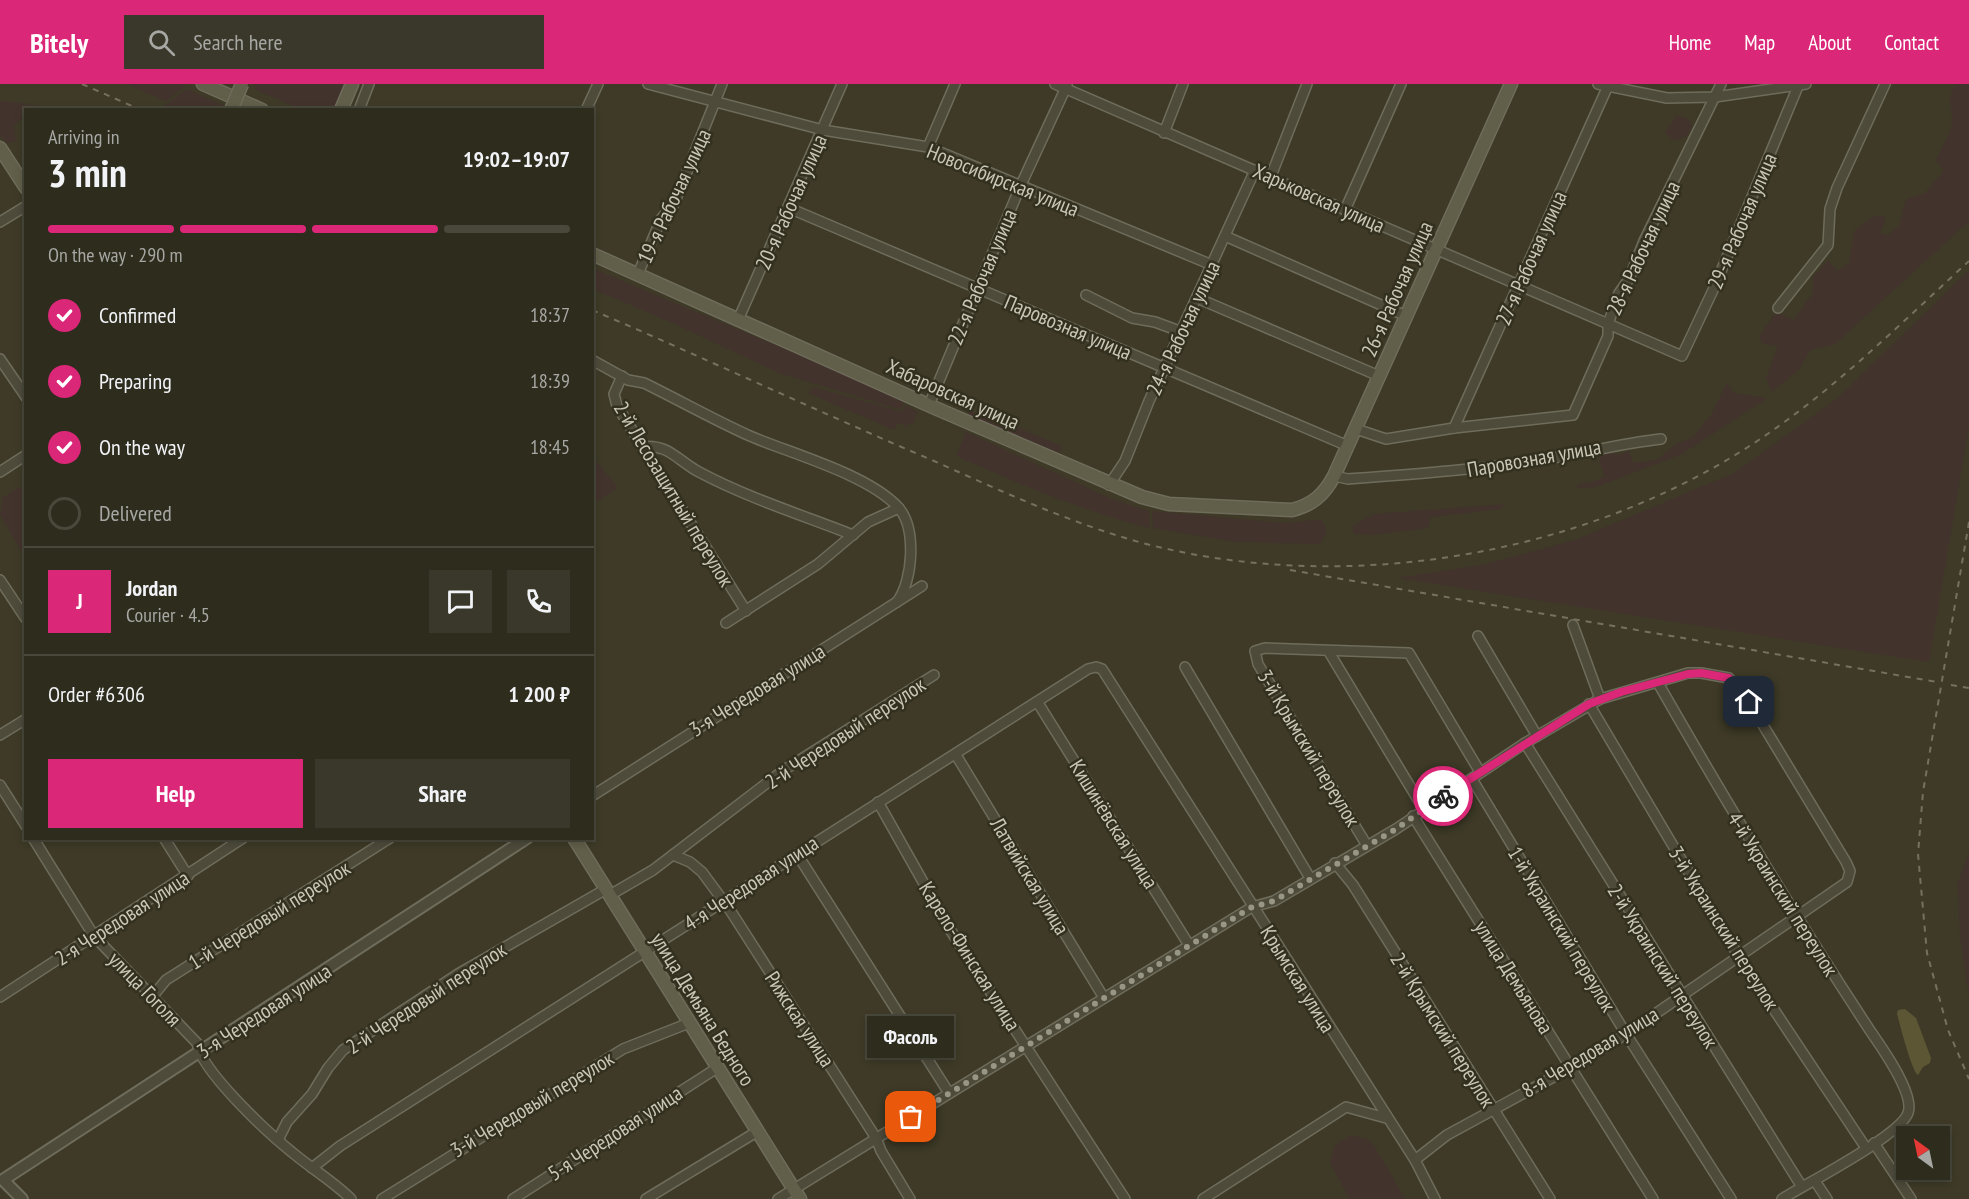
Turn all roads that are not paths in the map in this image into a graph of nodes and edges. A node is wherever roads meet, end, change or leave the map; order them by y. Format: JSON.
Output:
{"nodes":[{"id":1,"x":203,"y":84,"type":"edge"},
{"id":2,"x":242,"y":84,"type":"edge"},
{"id":3,"x":352,"y":84,"type":"edge"},
{"id":4,"x":369,"y":84,"type":"edge"},
{"id":5,"x":598,"y":84,"type":"edge"},
{"id":6,"x":648,"y":84,"type":"edge"},
{"id":7,"x":722,"y":84,"type":"edge"},
{"id":8,"x":842,"y":84,"type":"edge"},
{"id":9,"x":956,"y":84,"type":"edge"},
{"id":10,"x":1055,"y":84,"type":"edge"},
{"id":11,"x":1183,"y":84,"type":"edge"},
{"id":12,"x":1307,"y":84,"type":"edge"},
{"id":13,"x":1401,"y":84,"type":"edge"},
{"id":14,"x":1511,"y":84,"type":"edge"},
{"id":15,"x":1721,"y":84,"type":"edge"},
{"id":16,"x":1799,"y":84,"type":"edge"},
{"id":17,"x":1806,"y":84,"type":"edge"},
{"id":18,"x":1884,"y":84,"type":"edge"},
{"id":19,"x":1067,"y":86,"type":"edge"},
{"id":20,"x":1603,"y":86,"type":"edge"},
{"id":21,"x":1634,"y":87,"type":"edge"},
{"id":22,"x":1715,"y":97,"type":"junction"},
{"id":23,"x":714,"y":101,"type":"junction"},
{"id":24,"x":232,"y":108,"type":"edge"},
{"id":25,"x":257,"y":108,"type":"edge"},
{"id":26,"x":342,"y":108,"type":"edge"},
{"id":27,"x":360,"y":108,"type":"edge"},
{"id":28,"x":587,"y":108,"type":"edge"},
{"id":29,"x":823,"y":130,"type":"junction"},
{"id":30,"x":1164,"y":133,"type":"junction"},
{"id":31,"x":928,"y":147,"type":"junction"},
{"id":32,"x":0,"y":148,"type":"edge"},
{"id":33,"x":1255,"y":170,"type":"junction"},
{"id":34,"x":1271,"y":177,"type":"junction"},
{"id":35,"x":24,"y":185,"type":"edge"},
{"id":36,"x":1020,"y":187,"type":"junction"},
{"id":37,"x":24,"y":207,"type":"edge"},
{"id":38,"x":789,"y":208,"type":"junction"},
{"id":39,"x":1345,"y":210,"type":"junction"},
{"id":40,"x":0,"y":222,"type":"edge"},
{"id":41,"x":1225,"y":236,"type":"junction"},
{"id":42,"x":1436,"y":250,"type":"junction"},
{"id":43,"x":594,"y":255,"type":"edge"},
{"id":44,"x":1212,"y":265,"type":"junction"},
{"id":45,"x":638,"y":274,"type":"junction"},
{"id":46,"x":1518,"y":286,"type":"junction"},
{"id":47,"x":979,"y":289,"type":"junction"},
{"id":48,"x":1086,"y":295,"type":"dead end"},
{"id":49,"x":1197,"y":298,"type":"junction"},
{"id":50,"x":1778,"y":308,"type":"dead end"},
{"id":51,"x":1406,"y":316,"type":"junction"},
{"id":52,"x":738,"y":320,"type":"junction"},
{"id":53,"x":1608,"y":324,"type":"junction"},
{"id":54,"x":1182,"y":332,"type":"junction"},
{"id":55,"x":1682,"y":356,"type":"joint"},
{"id":56,"x":0,"y":359,"type":"edge"},
{"id":57,"x":594,"y":361,"type":"edge"},
{"id":58,"x":1165,"y":369,"type":"junction"},
{"id":59,"x":622,"y":376,"type":"junction"},
{"id":60,"x":1379,"y":376,"type":"junction"},
{"id":61,"x":24,"y":394,"type":"edge"},
{"id":62,"x":929,"y":405,"type":"junction"},
{"id":63,"x":1454,"y":428,"type":"junction"},
{"id":64,"x":1356,"y":429,"type":"junction"},
{"id":65,"x":1661,"y":439,"type":"dead end"},
{"id":66,"x":1348,"y":446,"type":"junction"},
{"id":67,"x":642,"y":447,"type":"junction"},
{"id":68,"x":24,"y":456,"type":"edge"},
{"id":69,"x":0,"y":472,"type":"edge"},
{"id":70,"x":1334,"y":476,"type":"junction"},
{"id":71,"x":1109,"y":485,"type":"junction"},
{"id":72,"x":1311,"y":504,"type":"joint"},
{"id":73,"x":899,"y":508,"type":"junction"},
{"id":74,"x":854,"y":535,"type":"junction"},
{"id":75,"x":0,"y":580,"type":"edge"},
{"id":76,"x":922,"y":586,"type":"dead end"},
{"id":77,"x":897,"y":602,"type":"junction"},
{"id":78,"x":746,"y":610,"type":"junction"},
{"id":79,"x":24,"y":616,"type":"edge"},
{"id":80,"x":726,"y":623,"type":"dead end"},
{"id":81,"x":1573,"y":625,"type":"dead end"},
{"id":82,"x":1478,"y":636,"type":"dead end"},
{"id":83,"x":1329,"y":652,"type":"junction"},
{"id":84,"x":1185,"y":667,"type":"dead end"},
{"id":85,"x":1102,"y":669,"type":"joint"},
{"id":86,"x":934,"y":675,"type":"dead end"},
{"id":87,"x":1658,"y":683,"type":"junction"},
{"id":88,"x":1600,"y":699,"type":"junction"},
{"id":89,"x":1038,"y":703,"type":"junction"},
{"id":90,"x":1589,"y":704,"type":"junction"},
{"id":91,"x":24,"y":720,"type":"edge"},
{"id":92,"x":0,"y":735,"type":"edge"},
{"id":93,"x":1537,"y":736,"type":"junction"},
{"id":94,"x":1525,"y":743,"type":"junction"},
{"id":95,"x":956,"y":755,"type":"junction"},
{"id":96,"x":1480,"y":772,"type":"junction"},
{"id":97,"x":1472,"y":779,"type":"junction"},
{"id":98,"x":0,"y":785,"type":"edge"},
{"id":99,"x":594,"y":795,"type":"edge"},
{"id":100,"x":878,"y":802,"type":"junction"},
{"id":101,"x":1423,"y":808,"type":"junction"},
{"id":102,"x":1413,"y":816,"type":"junction"},
{"id":103,"x":24,"y":823,"type":"edge"},
{"id":104,"x":34,"y":840,"type":"edge"},
{"id":105,"x":165,"y":840,"type":"edge"},
{"id":106,"x":240,"y":840,"type":"edge"},
{"id":107,"x":387,"y":840,"type":"edge"},
{"id":108,"x":523,"y":840,"type":"edge"},
{"id":109,"x":575,"y":840,"type":"edge"},
{"id":110,"x":1366,"y":844,"type":"junction"},
{"id":111,"x":797,"y":854,"type":"junction"},
{"id":112,"x":673,"y":855,"type":"junction"},
{"id":113,"x":1335,"y":863,"type":"junction"},
{"id":114,"x":188,"y":876,"type":"junction"},
{"id":115,"x":1310,"y":878,"type":"junction"},
{"id":116,"x":608,"y":892,"type":"junction"},
{"id":117,"x":723,"y":902,"type":"junction"},
{"id":118,"x":1252,"y":907,"type":"junction"},
{"id":119,"x":1796,"y":918,"type":"junction"},
{"id":120,"x":94,"y":936,"type":"junction"},
{"id":121,"x":1189,"y":945,"type":"junction"},
{"id":122,"x":644,"y":951,"type":"junction"},
{"id":123,"x":1739,"y":957,"type":"junction"},
{"id":124,"x":1681,"y":995,"type":"junction"},
{"id":125,"x":0,"y":997,"type":"edge"},
{"id":126,"x":152,"y":997,"type":"junction"},
{"id":127,"x":1104,"y":998,"type":"junction"},
{"id":128,"x":689,"y":1023,"type":"junction"},
{"id":129,"x":1626,"y":1034,"type":"junction"},
{"id":130,"x":1025,"y":1047,"type":"junction"},
{"id":131,"x":199,"y":1054,"type":"junction"},
{"id":132,"x":717,"y":1068,"type":"junction"},
{"id":133,"x":1570,"y":1068,"type":"junction"},
{"id":134,"x":950,"y":1093,"type":"junction"},
{"id":135,"x":1493,"y":1109,"type":"junction"},
{"id":136,"x":1386,"y":1118,"type":"junction"},
{"id":137,"x":758,"y":1131,"type":"junction"},
{"id":138,"x":876,"y":1138,"type":"junction"},
{"id":139,"x":278,"y":1140,"type":"junction"},
{"id":140,"x":1870,"y":1146,"type":"junction"},
{"id":141,"x":1415,"y":1160,"type":"junction"},
{"id":142,"x":312,"y":1168,"type":"junction"},
{"id":143,"x":1,"y":1179,"type":"edge"},
{"id":144,"x":1815,"y":1181,"type":"junction"},
{"id":145,"x":1802,"y":1187,"type":"junction"},
{"id":146,"x":1219,"y":1189,"type":"junction"},
{"id":147,"x":797,"y":1194,"type":"edge"},
{"id":148,"x":22,"y":1199,"type":"edge"},
{"id":149,"x":351,"y":1199,"type":"edge"},
{"id":150,"x":381,"y":1199,"type":"edge"},
{"id":151,"x":513,"y":1199,"type":"edge"},
{"id":152,"x":646,"y":1199,"type":"edge"},
{"id":153,"x":778,"y":1199,"type":"edge"},
{"id":154,"x":910,"y":1199,"type":"edge"},
{"id":155,"x":1125,"y":1199,"type":"edge"},
{"id":156,"x":1203,"y":1199,"type":"edge"},
{"id":157,"x":1225,"y":1199,"type":"edge"},
{"id":158,"x":1435,"y":1199,"type":"edge"},
{"id":159,"x":1550,"y":1199,"type":"edge"},
{"id":160,"x":1653,"y":1199,"type":"edge"},
{"id":161,"x":1731,"y":1199,"type":"edge"},
{"id":162,"x":1782,"y":1199,"type":"edge"},
{"id":163,"x":1827,"y":1199,"type":"edge"},
{"id":164,"x":1911,"y":1199,"type":"edge"}],
"edges":[{"from":1,"to":25,"type":"main road"},
{"from":2,"to":24,"type":"main road","bridge":true},
{"from":3,"to":26,"type":"main road"},
{"from":4,"to":27,"type":"street"},
{"from":5,"to":28,"type":"street"},
{"from":6,"to":23,"type":"street","name":"Новосибирская улица"},
{"from":7,"to":23,"type":"street","name":"19-я Рабочая улица"},
{"from":8,"to":29,"type":"street","name":"20-я Рабочая улица"},
{"from":9,"to":31,"type":"street"},
{"from":10,"to":19,"type":"street","name":"Харьковская улица"},
{"from":11,"to":30,"type":"street"},
{"from":12,"to":34,"type":"street"},
{"from":13,"to":39,"type":"street"},
{"from":14,"to":42,"type":"main road","name":"26-я Рабочая улица"},
{"from":15,"to":22,"type":"street","name":"28-я Рабочая улица"},
{"from":16,"to":17,"type":"street"},
{"from":16,"to":22,"type":"street"},
{"from":16,"to":55,"type":"street","name":"29-я Рабочая улица"},
{"from":18,"to":50,"type":"street"},
{"from":19,"to":30,"type":"street","name":"Харьковская улица"},
{"from":19,"to":36,"type":"street","name":"22-я Рабочая улица"},
{"from":20,"to":21,"type":"street"},
{"from":20,"to":46,"type":"street","name":"27-я Рабочая улица"},
{"from":21,"to":22,"type":"street"},
{"from":22,"to":53,"type":"street","name":"28-я Рабочая улица"},
{"from":23,"to":29,"type":"street","name":"Новосибирская улица"},
{"from":23,"to":45,"type":"street","name":"19-я Рабочая улица"},
{"from":29,"to":31,"type":"street","name":"Новосибирская улица"},
{"from":29,"to":38,"type":"street","name":"20-я Рабочая улица"},
{"from":30,"to":33,"type":"street","name":"Харьковская улица"},
{"from":31,"to":36,"type":"street","name":"Новосибирская улица"},
{"from":32,"to":35,"type":"main road"},
{"from":33,"to":34,"type":"street","name":"Харьковская улица"},
{"from":33,"to":41,"type":"street","name":"24-я Рабочая улица"},
{"from":34,"to":39,"type":"street","name":"Харьковская улица"},
{"from":36,"to":44,"type":"street","name":"Новосибирская улица"},
{"from":36,"to":47,"type":"street","name":"22-я Рабочая улица"},
{"from":37,"to":40,"type":"street"},
{"from":38,"to":47,"type":"street","name":"Паровозная улица"},
{"from":38,"to":52,"type":"street","name":"20-я Рабочая улица"},
{"from":39,"to":42,"type":"street","name":"Харьковская улица"},
{"from":41,"to":44,"type":"street","name":"24-я Рабочая улица"},
{"from":41,"to":51,"type":"street"},
{"from":42,"to":46,"type":"street","name":"Харьковская улица"},
{"from":42,"to":51,"type":"main road","name":"26-я Рабочая улица"},
{"from":43,"to":45,"type":"main road","name":"Хабаровская улица"},
{"from":44,"to":49,"type":"street","name":"24-я Рабочая улица"},
{"from":45,"to":52,"type":"main road","name":"Хабаровская улица"},
{"from":46,"to":53,"type":"street","name":"Харьковская улица"},
{"from":46,"to":63,"type":"street","name":"27-я Рабочая улица"},
{"from":47,"to":58,"type":"street","name":"Паровозная улица"},
{"from":47,"to":62,"type":"street","name":"22-я Рабочая улица"},
{"from":48,"to":54,"type":"street"},
{"from":49,"to":54,"type":"street","name":"24-я Рабочая улица"},
{"from":49,"to":60,"type":"street"},
{"from":51,"to":60,"type":"main road","name":"26-я Рабочая улица"},
{"from":52,"to":62,"type":"main road","name":"Хабаровская улица"},
{"from":53,"to":55,"type":"street","name":"Харьковская улица"},
{"from":53,"to":63,"type":"street","name":"28-я Рабочая улица"},
{"from":54,"to":58,"type":"street","name":"24-я Рабочая улица"},
{"from":56,"to":61,"type":"street"},
{"from":57,"to":59,"type":"street"},
{"from":58,"to":66,"type":"street","name":"Паровозная улица"},
{"from":58,"to":71,"type":"street","name":"24-я Рабочая улица"},
{"from":59,"to":67,"type":"street","name":"2-й Лесозащитный переулок"},
{"from":59,"to":73,"type":"street"},
{"from":60,"to":64,"type":"main road","name":"26-я Рабочая улица"},
{"from":62,"to":71,"type":"main road","name":"Хабаровская улица"},
{"from":63,"to":64,"type":"street"},
{"from":64,"to":66,"type":"main road","name":"26-я Рабочая улица"},
{"from":65,"to":70,"type":"street","name":"Паровозная улица"},
{"from":66,"to":70,"type":"main road","name":"26-я Рабочая улица"},
{"from":67,"to":74,"type":"street"},
{"from":67,"to":78,"type":"street","name":"2-й Лесозащитный переулок"},
{"from":68,"to":69,"type":"street"},
{"from":70,"to":72,"type":"main road","name":"26-я Рабочая улица"},
{"from":71,"to":72,"type":"main road","name":"Хабаровская улица"},
{"from":73,"to":74,"type":"street"},
{"from":73,"to":77,"type":"street"},
{"from":74,"to":78,"type":"street"},
{"from":75,"to":79,"type":"street"},
{"from":76,"to":77,"type":"street","name":"3-я Чередовая улица"},
{"from":77,"to":99,"type":"street","name":"3-я Чередовая улица"},
{"from":78,"to":80,"type":"street"},
{"from":81,"to":88,"type":"street"},
{"from":82,"to":93,"type":"street"},
{"from":83,"to":96,"type":"street"},
{"from":83,"to":101,"type":"street"},
{"from":83,"to":110,"type":"street","name":"3-й Крымский переулок"},
{"from":84,"to":115,"type":"street"},
{"from":85,"to":89,"type":"street","name":"4-я Чередовая улица"},
{"from":85,"to":118,"type":"street","name":"Крымская улица"},
{"from":86,"to":112,"type":"street","name":"2-й Чередовый переулок"},
{"from":87,"to":88,"type":"street"},
{"from":87,"to":119,"type":"street","name":"4-й Украинский переулок"},
{"from":87,"to":119,"type":"street","name":"8-я Чередовая улица"},
{"from":88,"to":90,"type":"street"},
{"from":89,"to":95,"type":"street","name":"4-я Чередовая улица"},
{"from":89,"to":121,"type":"street","name":"Кишинёвская улица"},
{"from":90,"to":93,"type":"street"},
{"from":90,"to":123,"type":"street","name":"3-й Украинский переулок"},
{"from":91,"to":92,"type":"street"},
{"from":93,"to":94,"type":"street"},
{"from":94,"to":96,"type":"street"},
{"from":94,"to":124,"type":"street","name":"2-й Украинский переулок"},
{"from":95,"to":100,"type":"street","name":"4-я Чередовая улица"},
{"from":95,"to":127,"type":"street","name":"Латвийская улица"},
{"from":96,"to":97,"type":"street"},
{"from":97,"to":101,"type":"street"},
{"from":97,"to":129,"type":"street","name":"1-й Украинский переулок"},
{"from":98,"to":103,"type":"street"},
{"from":100,"to":111,"type":"street","name":"4-я Чередовая улица"},
{"from":100,"to":130,"type":"street","name":"Карело-Финская улица"},
{"from":101,"to":102,"type":"street"},
{"from":102,"to":110,"type":"street"},
{"from":102,"to":133,"type":"street","name":"улица Демьянова"},
{"from":104,"to":120,"type":"street","name":"улица Гоголя"},
{"from":105,"to":114,"type":"street"},
{"from":106,"to":114,"type":"street","name":"2-я Чередовая улица"},
{"from":107,"to":126,"type":"street","name":"1-й Чередовый переулок"},
{"from":108,"to":131,"type":"street","name":"3-я Чередовая улица"},
{"from":109,"to":116,"type":"main road","name":"улица Демьяна Бедного"},
{"from":110,"to":113,"type":"street"},
{"from":111,"to":117,"type":"street","name":"4-я Чередовая улица"},
{"from":111,"to":134,"type":"street"},
{"from":112,"to":116,"type":"street","name":"2-й Чередовый переулок"},
{"from":112,"to":117,"type":"street","name":"Рижская улица"},
{"from":113,"to":115,"type":"street"},
{"from":113,"to":135,"type":"street","name":"2-й Крымский переулок"},
{"from":114,"to":120,"type":"street","name":"2-я Чередовая улица"},
{"from":115,"to":118,"type":"street"},
{"from":116,"to":122,"type":"main road","name":"улица Демьяна Бедного"},
{"from":116,"to":139,"type":"street","name":"2-й Чередовый переулок"},
{"from":117,"to":122,"type":"street","name":"4-я Чередовая улица"},
{"from":117,"to":138,"type":"street","name":"Рижская улица"},
{"from":118,"to":121,"type":"street"},
{"from":118,"to":136,"type":"street","name":"Крымская улица"},
{"from":119,"to":123,"type":"street","name":"8-я Чередовая улица"},
{"from":119,"to":140,"type":"street","name":"4-й Украинский переулок"},
{"from":120,"to":125,"type":"street","name":"2-я Чередовая улица"},
{"from":120,"to":126,"type":"street","name":"улица Гоголя"},
{"from":121,"to":127,"type":"street"},
{"from":122,"to":128,"type":"main road","name":"улица Демьяна Бедного"},
{"from":122,"to":142,"type":"street","name":"4-я Чередовая улица"},
{"from":123,"to":124,"type":"street","name":"8-я Чередовая улица"},
{"from":123,"to":140,"type":"street","name":"3-й Украинский переулок"},
{"from":124,"to":129,"type":"street","name":"8-я Чередовая улица"},
{"from":124,"to":145,"type":"street","name":"2-й Украинский переулок"},
{"from":126,"to":131,"type":"street","name":"улица Гоголя"},
{"from":127,"to":130,"type":"street"},
{"from":128,"to":132,"type":"main road","name":"улица Демьяна Бедного"},
{"from":128,"to":150,"type":"street","name":"3-й Чередовый переулок"},
{"from":129,"to":133,"type":"street","name":"8-я Чередовая улица"},
{"from":129,"to":161,"type":"street","name":"1-й Украинский переулок"},
{"from":130,"to":134,"type":"street"},
{"from":130,"to":155,"type":"street","name":"Карело-Финская улица"},
{"from":131,"to":139,"type":"street","name":"улица Гоголя"},
{"from":131,"to":143,"type":"street","name":"3-я Чередовая улица"},
{"from":132,"to":137,"type":"main road","name":"улица Демьяна Бедного"},
{"from":132,"to":151,"type":"street","name":"5-я Чередовая улица"},
{"from":133,"to":135,"type":"street","name":"8-я Чередовая улица"},
{"from":133,"to":160,"type":"street","name":"улица Демьянова"},
{"from":134,"to":138,"type":"street"},
{"from":135,"to":141,"type":"street","name":"8-я Чередовая улица"},
{"from":135,"to":159,"type":"street","name":"2-й Крымский переулок"},
{"from":136,"to":141,"type":"street","name":"Крымская улица"},
{"from":136,"to":146,"type":"street"},
{"from":137,"to":147,"type":"main road","name":"улица Демьяна Бедного"},
{"from":137,"to":152,"type":"street"},
{"from":138,"to":147,"type":"street"},
{"from":138,"to":154,"type":"street","name":"Рижская улица"},
{"from":139,"to":142,"type":"street","name":"улица Гоголя"},
{"from":140,"to":144,"type":"street"},
{"from":140,"to":164,"type":"street","name":"3-й Украинский переулок"},
{"from":141,"to":158,"type":"street","name":"Крымская улица"},
{"from":142,"to":149,"type":"street","name":"улица Гоголя"},
{"from":143,"to":148,"type":"street"},
{"from":144,"to":145,"type":"street"},
{"from":144,"to":163,"type":"street"},
{"from":145,"to":162,"type":"street"},
{"from":146,"to":156,"type":"street"},
{"from":146,"to":157,"type":"street"},
{"from":147,"to":153,"type":"street"}]}
